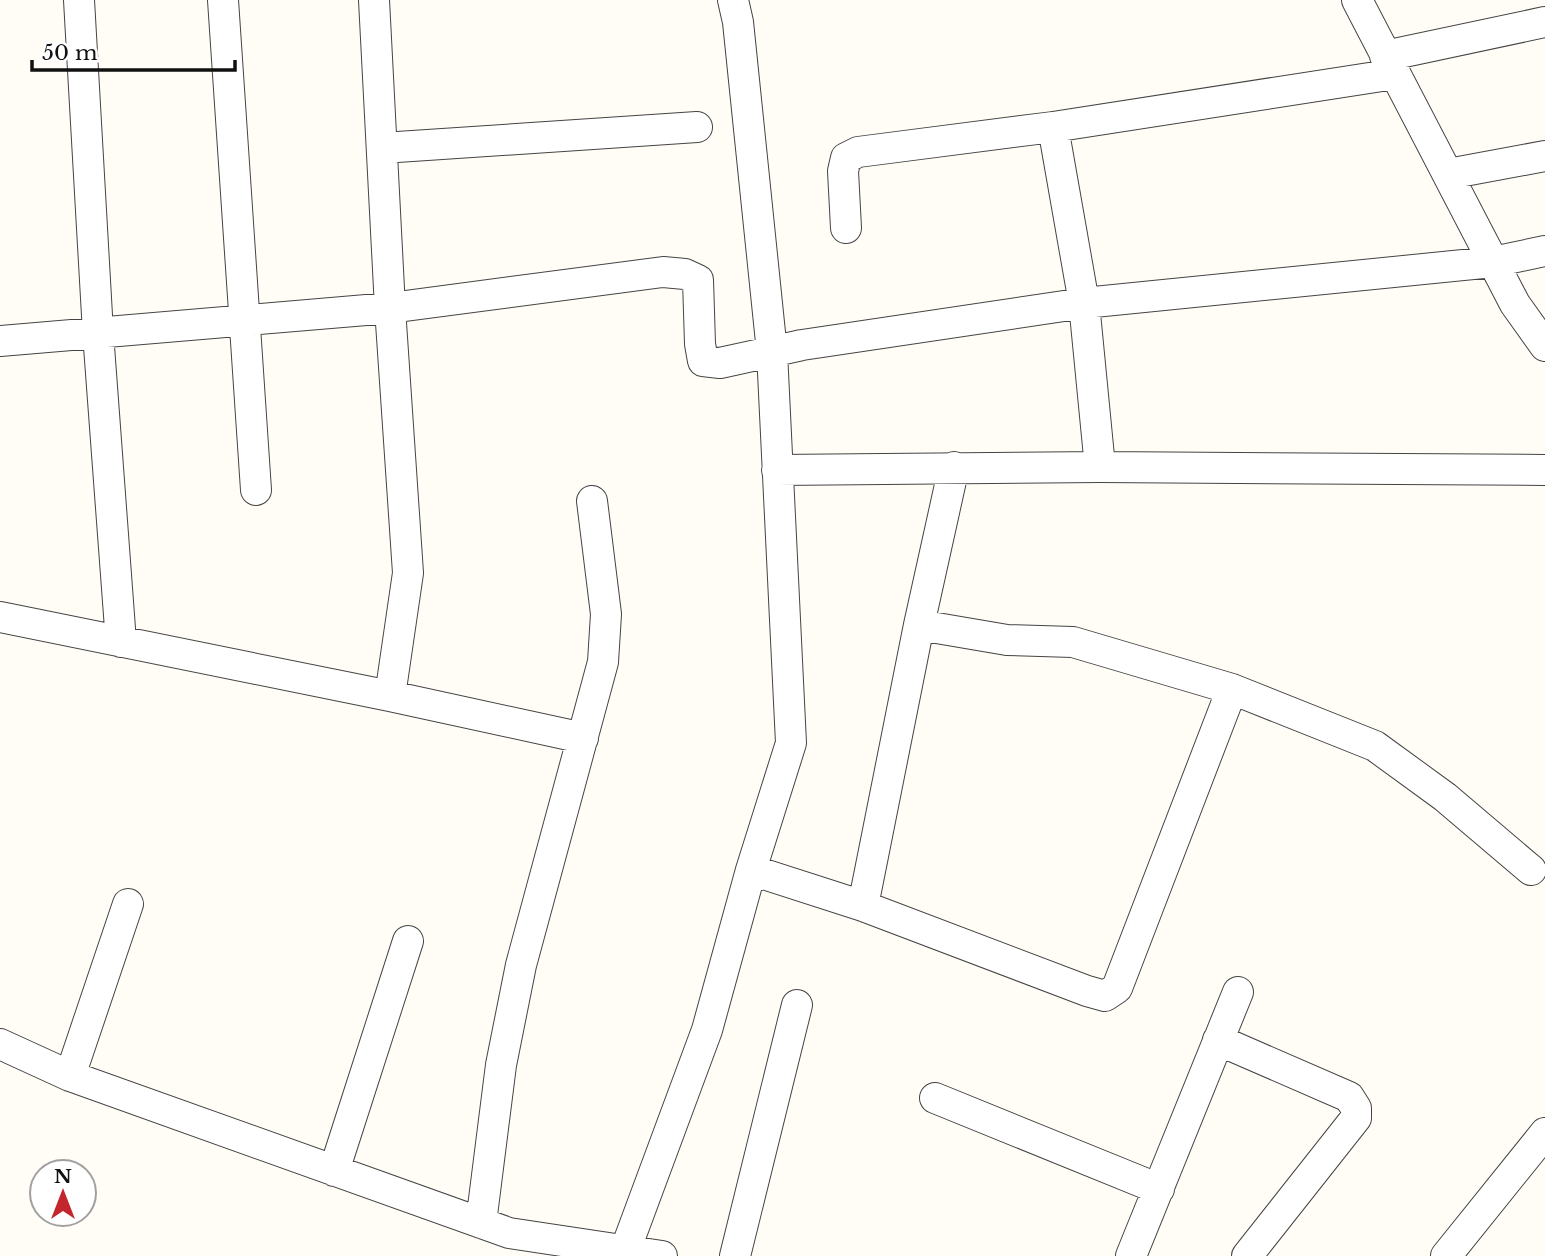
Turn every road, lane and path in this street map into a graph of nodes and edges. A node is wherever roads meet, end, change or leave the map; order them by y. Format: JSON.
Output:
{"nodes":[{"id":1,"x":79,"y":0,"type":"edge"},
{"id":2,"x":223,"y":0,"type":"edge"},
{"id":3,"x":374,"y":0,"type":"edge"},
{"id":4,"x":733,"y":0,"type":"edge"},
{"id":5,"x":1357,"y":0,"type":"edge"},
{"id":6,"x":1545,"y":22,"type":"edge"},
{"id":7,"x":1390,"y":65,"type":"junction"},
{"id":8,"x":697,"y":127,"type":"dead end"},
{"id":9,"x":1053,"y":127,"type":"junction"},
{"id":10,"x":382,"y":148,"type":"junction"},
{"id":11,"x":1545,"y":156,"type":"edge"},
{"id":12,"x":1448,"y":174,"type":"junction"},
{"id":13,"x":846,"y":228,"type":"dead end"},
{"id":14,"x":1545,"y":251,"type":"edge"},
{"id":15,"x":1493,"y":262,"type":"junction"},
{"id":16,"x":1084,"y":303,"type":"junction"},
{"id":17,"x":390,"y":308,"type":"junction"},
{"id":18,"x":244,"y":320,"type":"junction"},
{"id":19,"x":98,"y":334,"type":"junction"},
{"id":20,"x":0,"y":341,"type":"edge"},
{"id":21,"x":1545,"y":346,"type":"edge"},
{"id":22,"x":772,"y":352,"type":"junction"},
{"id":23,"x":954,"y":467,"type":"junction"},
{"id":24,"x":1100,"y":467,"type":"junction"},
{"id":25,"x":777,"y":470,"type":"junction"},
{"id":26,"x":1545,"y":470,"type":"edge"},
{"id":27,"x":256,"y":490,"type":"dead end"},
{"id":28,"x":592,"y":502,"type":"dead end"},
{"id":29,"x":0,"y":617,"type":"edge"},
{"id":30,"x":919,"y":625,"type":"junction"},
{"id":31,"x":121,"y":642,"type":"junction"},
{"id":32,"x":1232,"y":689,"type":"junction"},
{"id":33,"x":390,"y":696,"type":"junction"},
{"id":34,"x":583,"y":738,"type":"junction"},
{"id":35,"x":751,"y":870,"type":"junction"},
{"id":36,"x":1531,"y":870,"type":"dead end"},
{"id":37,"x":128,"y":904,"type":"dead end"},
{"id":38,"x":863,"y":906,"type":"junction"},
{"id":39,"x":408,"y":941,"type":"dead end"},
{"id":40,"x":1238,"y":992,"type":"dead end"},
{"id":41,"x":797,"y":1005,"type":"dead end"},
{"id":42,"x":1218,"y":1040,"type":"junction"},
{"id":43,"x":0,"y":1044,"type":"edge"},
{"id":44,"x":70,"y":1076,"type":"junction"},
{"id":45,"x":935,"y":1098,"type":"dead end"},
{"id":46,"x":1545,"y":1133,"type":"edge"},
{"id":47,"x":334,"y":1171,"type":"junction"},
{"id":48,"x":1159,"y":1189,"type":"junction"},
{"id":49,"x":481,"y":1223,"type":"junction"},
{"id":50,"x":625,"y":1251,"type":"junction"},
{"id":51,"x":662,"y":1256,"type":"edge"},
{"id":52,"x":735,"y":1256,"type":"edge"},
{"id":53,"x":1131,"y":1256,"type":"edge"},
{"id":54,"x":1247,"y":1256,"type":"edge"},
{"id":55,"x":1446,"y":1256,"type":"edge"}],
"edges":[{"from":1,"to":19,"type":"street"},
{"from":2,"to":18,"type":"street"},
{"from":3,"to":10,"type":"street"},
{"from":4,"to":22,"type":"street"},
{"from":5,"to":7,"type":"street"},
{"from":6,"to":7,"type":"street"},
{"from":7,"to":9,"type":"street"},
{"from":7,"to":12,"type":"street"},
{"from":8,"to":10,"type":"street"},
{"from":9,"to":13,"type":"street"},
{"from":9,"to":16,"type":"street"},
{"from":10,"to":17,"type":"street"},
{"from":11,"to":12,"type":"street"},
{"from":12,"to":15,"type":"street"},
{"from":14,"to":15,"type":"street"},
{"from":15,"to":16,"type":"street"},
{"from":15,"to":21,"type":"street"},
{"from":16,"to":22,"type":"street"},
{"from":16,"to":24,"type":"street"},
{"from":17,"to":18,"type":"street"},
{"from":17,"to":22,"type":"street"},
{"from":17,"to":33,"type":"street"},
{"from":18,"to":19,"type":"street"},
{"from":18,"to":27,"type":"street"},
{"from":19,"to":20,"type":"street"},
{"from":19,"to":31,"type":"street"},
{"from":22,"to":25,"type":"street"},
{"from":23,"to":24,"type":"street"},
{"from":23,"to":25,"type":"street"},
{"from":23,"to":30,"type":"street"},
{"from":24,"to":26,"type":"street"},
{"from":25,"to":35,"type":"street"},
{"from":28,"to":34,"type":"street"},
{"from":29,"to":31,"type":"street"},
{"from":30,"to":32,"type":"street"},
{"from":30,"to":38,"type":"street"},
{"from":31,"to":33,"type":"street"},
{"from":32,"to":36,"type":"street"},
{"from":32,"to":38,"type":"street"},
{"from":33,"to":34,"type":"street"},
{"from":34,"to":49,"type":"street"},
{"from":35,"to":38,"type":"street"},
{"from":35,"to":50,"type":"street"},
{"from":37,"to":44,"type":"street"},
{"from":39,"to":47,"type":"street"},
{"from":40,"to":42,"type":"street"},
{"from":41,"to":52,"type":"street"},
{"from":42,"to":48,"type":"street"},
{"from":42,"to":54,"type":"street"},
{"from":43,"to":44,"type":"street"},
{"from":44,"to":47,"type":"street"},
{"from":45,"to":48,"type":"street"},
{"from":46,"to":55,"type":"street"},
{"from":47,"to":49,"type":"street"},
{"from":48,"to":53,"type":"street"},
{"from":49,"to":50,"type":"street"},
{"from":50,"to":51,"type":"street"}]}
